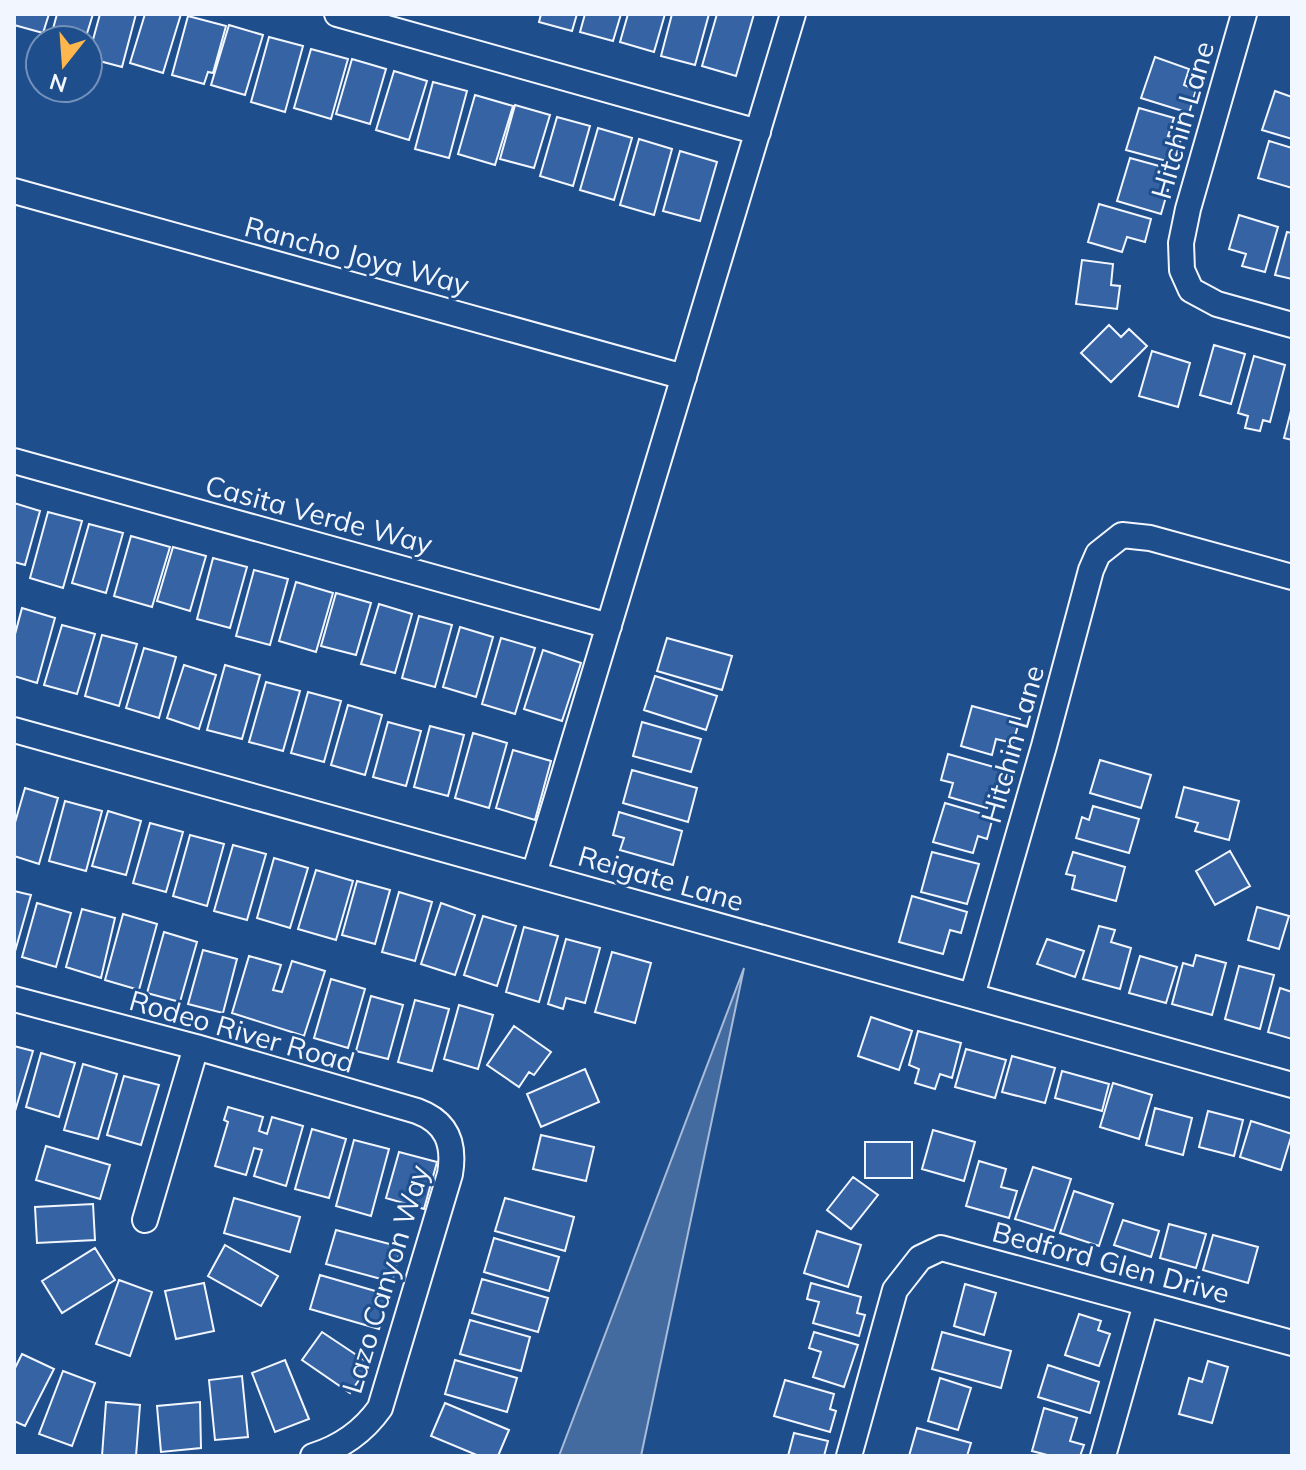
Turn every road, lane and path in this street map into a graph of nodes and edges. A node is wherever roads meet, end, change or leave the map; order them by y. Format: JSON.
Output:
{"nodes":[{"id":1,"x":337,"y":14,"type":"edge"},
{"id":2,"x":793,"y":14,"type":"edge"},
{"id":3,"x":1244,"y":14,"type":"edge"},
{"id":4,"x":758,"y":132,"type":"junction"},
{"id":5,"x":14,"y":191,"type":"edge"},
{"id":6,"x":1292,"y":325,"type":"edge"},
{"id":7,"x":684,"y":377,"type":"junction"},
{"id":8,"x":14,"y":461,"type":"edge"},
{"id":9,"x":1292,"y":577,"type":"edge"},
{"id":10,"x":609,"y":626,"type":"junction"},
{"id":11,"x":14,"y":730,"type":"edge"},
{"id":12,"x":534,"y":874,"type":"junction"},
{"id":13,"x":972,"y":996,"type":"junction"},
{"id":14,"x":14,"y":999,"type":"edge"},
{"id":15,"x":196,"y":1047,"type":"junction"},
{"id":16,"x":1292,"y":1085,"type":"edge"},
{"id":17,"x":447,"y":1133,"type":"joint"},
{"id":18,"x":145,"y":1220,"type":"dead end"},
{"id":19,"x":1146,"y":1304,"type":"junction"},
{"id":20,"x":1292,"y":1343,"type":"edge"},
{"id":21,"x":313,"y":1456,"type":"edge"},
{"id":22,"x":849,"y":1456,"type":"edge"},
{"id":23,"x":1103,"y":1456,"type":"edge"}],
"edges":[{"from":1,"to":4,"type":"street"},
{"from":2,"to":4,"type":"street"},
{"from":3,"to":6,"type":"street","name":"Hitchin Lane"},
{"from":4,"to":7,"type":"street"},
{"from":5,"to":7,"type":"street","name":"Rancho Joya Way"},
{"from":7,"to":10,"type":"street"},
{"from":8,"to":10,"type":"street","name":"Casita Verde Way"},
{"from":9,"to":13,"type":"street","name":"Hitchin Lane"},
{"from":10,"to":12,"type":"street"},
{"from":11,"to":12,"type":"street","name":"Reigate Lane"},
{"from":12,"to":13,"type":"street","name":"Reigate Lane"},
{"from":13,"to":16,"type":"street","name":"Reigate Lane"},
{"from":14,"to":15,"type":"street","name":"Rodeo River Road"},
{"from":15,"to":17,"type":"street","name":"Rodeo River Road"},
{"from":15,"to":18,"type":"street"},
{"from":17,"to":21,"type":"street","name":"Lazo Canyon Way"},
{"from":19,"to":20,"type":"street","name":"Bedford Glen Drive"},
{"from":19,"to":22,"type":"street","name":"Bedford Glen Drive"},
{"from":19,"to":23,"type":"street"}]}
